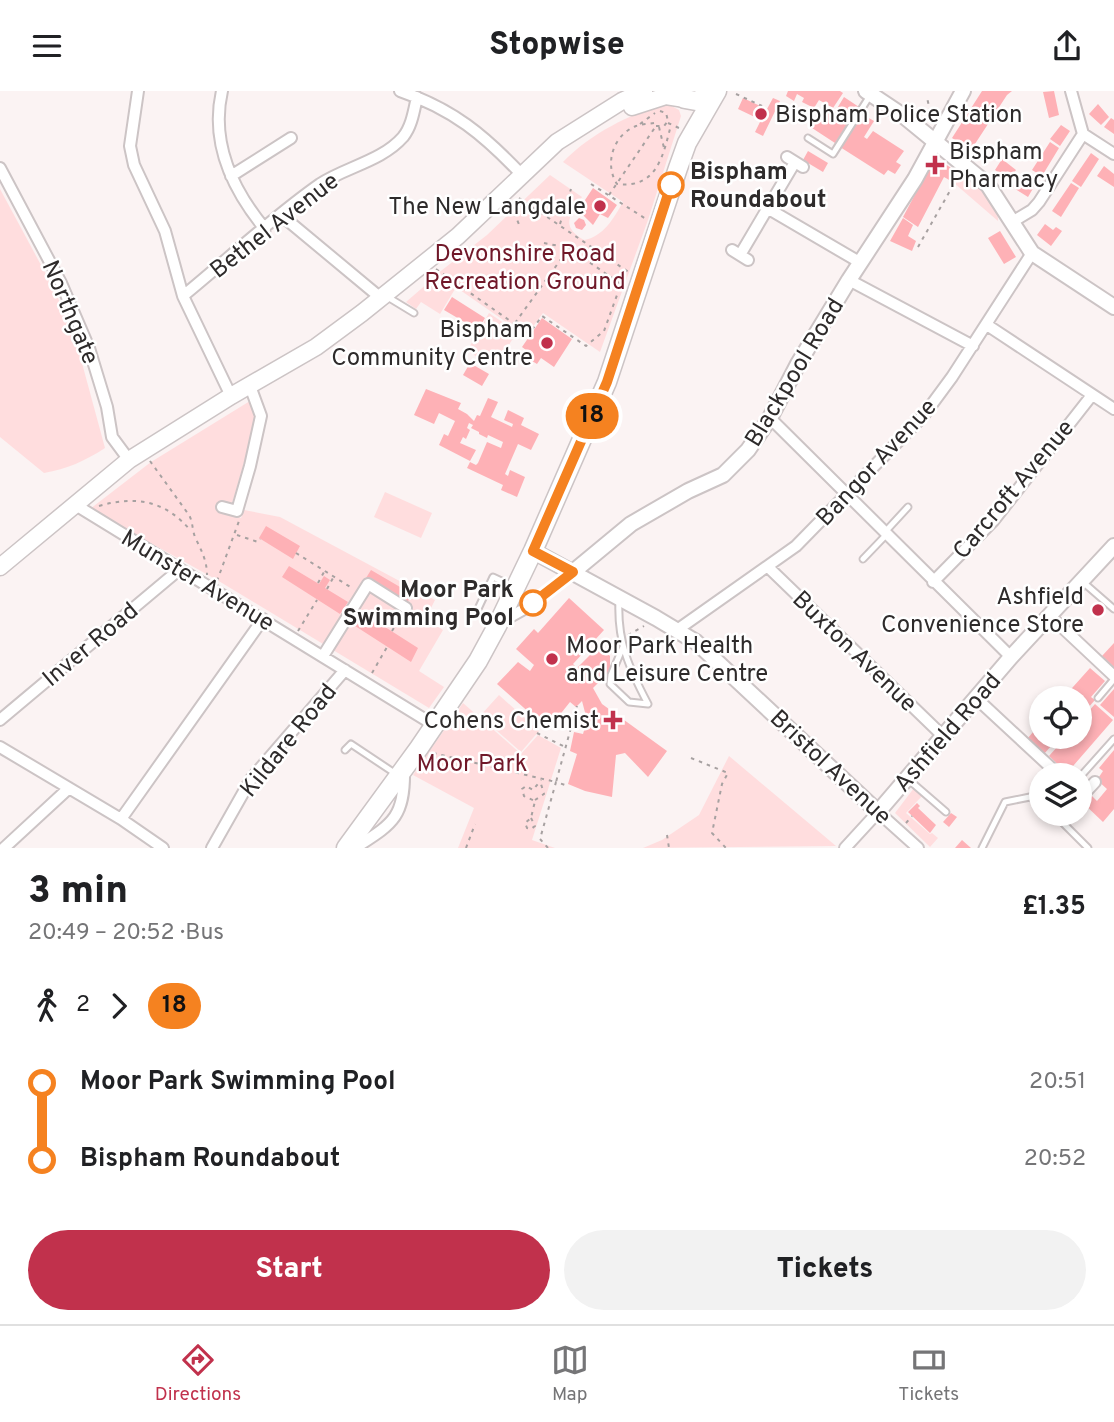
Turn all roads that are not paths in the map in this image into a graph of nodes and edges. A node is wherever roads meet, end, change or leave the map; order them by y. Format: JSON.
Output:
{"nodes":[{"id":1,"x":138,"y":91,"type":"edge"},
{"id":2,"x":222,"y":91,"type":"edge"},
{"id":3,"x":400,"y":91,"type":"edge"},
{"id":4,"x":717,"y":91,"type":"edge"},
{"id":5,"x":963,"y":91,"type":"edge"},
{"id":6,"x":1071,"y":91,"type":"edge"},
{"id":7,"x":637,"y":93,"type":"edge"},
{"id":8,"x":868,"y":93,"type":"edge"},
{"id":9,"x":418,"y":97,"type":"junction"},
{"id":10,"x":685,"y":97,"type":"edge"},
{"id":11,"x":599,"y":115,"type":"junction"},
{"id":12,"x":1083,"y":134,"type":"junction"},
{"id":13,"x":683,"y":136,"type":"junction"},
{"id":14,"x":292,"y":138,"type":"dead end"},
{"id":15,"x":807,"y":138,"type":"dead end"},
{"id":16,"x":934,"y":141,"type":"junction"},
{"id":17,"x":1114,"y":154,"type":"edge"},
{"id":18,"x":795,"y":162,"type":"dead end"},
{"id":19,"x":0,"y":169,"type":"edge"},
{"id":20,"x":522,"y":175,"type":"junction"},
{"id":21,"x":231,"y":176,"type":"junction"},
{"id":22,"x":767,"y":208,"type":"junction"},
{"id":23,"x":281,"y":215,"type":"junction"},
{"id":24,"x":1012,"y":222,"type":"junction"},
{"id":25,"x":265,"y":229,"type":"junction"},
{"id":26,"x":1032,"y":253,"type":"junction"},
{"id":27,"x":740,"y":255,"type":"dead end"},
{"id":28,"x":861,"y":263,"type":"junction"},
{"id":29,"x":849,"y":280,"type":"junction"},
{"id":30,"x":183,"y":296,"type":"junction"},
{"id":31,"x":384,"y":297,"type":"junction"},
{"id":32,"x":1114,"y":307,"type":"edge"},
{"id":33,"x":414,"y":313,"type":"dead end"},
{"id":34,"x":987,"y":325,"type":"junction"},
{"id":35,"x":973,"y":346,"type":"junction"},
{"id":36,"x":250,"y":386,"type":"junction"},
{"id":37,"x":1092,"y":395,"type":"junction"},
{"id":38,"x":232,"y":396,"type":"junction"},
{"id":39,"x":1114,"y":409,"type":"edge"},
{"id":40,"x":770,"y":418,"type":"junction"},
{"id":41,"x":135,"y":457,"type":"junction"},
{"id":42,"x":847,"y":495,"type":"junction"},
{"id":43,"x":222,"y":507,"type":"dead end"},
{"id":44,"x":908,"y":507,"type":"dead end"},
{"id":45,"x":80,"y":508,"type":"junction"},
{"id":46,"x":886,"y":533,"type":"junction"},
{"id":47,"x":1114,"y":546,"type":"edge"},
{"id":48,"x":533,"y":551,"type":"junction"},
{"id":49,"x":863,"y":559,"type":"dead end"},
{"id":50,"x":0,"y":566,"type":"edge"},
{"id":51,"x":768,"y":567,"type":"junction"},
{"id":52,"x":180,"y":569,"type":"junction"},
{"id":53,"x":573,"y":572,"type":"junction"},
{"id":54,"x":1082,"y":581,"type":"junction"},
{"id":55,"x":933,"y":582,"type":"junction"},
{"id":56,"x":515,"y":587,"type":"junction"},
{"id":57,"x":619,"y":597,"type":"junction"},
{"id":58,"x":406,"y":608,"type":"road end"},
{"id":59,"x":1114,"y":610,"type":"edge"},
{"id":60,"x":476,"y":613,"type":"dead end"},
{"id":61,"x":1049,"y":615,"type":"junction"},
{"id":62,"x":262,"y":619,"type":"junction"},
{"id":63,"x":498,"y":624,"type":"junction"},
{"id":64,"x":677,"y":630,"type":"junction"},
{"id":65,"x":623,"y":647,"type":"junction"},
{"id":66,"x":323,"y":656,"type":"junction"},
{"id":67,"x":1011,"y":657,"type":"junction"},
{"id":68,"x":345,"y":670,"type":"junction"},
{"id":69,"x":1114,"y":678,"type":"edge"},
{"id":70,"x":976,"y":698,"type":"junction"},
{"id":71,"x":1098,"y":698,"type":"dead end"},
{"id":72,"x":0,"y":720,"type":"edge"},
{"id":73,"x":434,"y":725,"type":"junction"},
{"id":74,"x":943,"y":736,"type":"junction"},
{"id":75,"x":1114,"y":739,"type":"edge"},
{"id":76,"x":0,"y":747,"type":"edge"},
{"id":77,"x":345,"y":750,"type":"dead end"},
{"id":78,"x":1046,"y":763,"type":"edge"},
{"id":79,"x":1092,"y":764,"type":"edge"},
{"id":80,"x":401,"y":773,"type":"junction"},
{"id":81,"x":906,"y":778,"type":"junction"},
{"id":82,"x":1095,"y":782,"type":"dead end"},
{"id":83,"x":1092,"y":785,"type":"edge"},
{"id":84,"x":69,"y":788,"type":"junction"},
{"id":85,"x":1029,"y":797,"type":"edge"},
{"id":86,"x":878,"y":812,"type":"junction"},
{"id":87,"x":946,"y":812,"type":"dead end"},
{"id":88,"x":121,"y":820,"type":"junction"},
{"id":89,"x":1066,"y":826,"type":"edge"},
{"id":90,"x":147,"y":837,"type":"junction"},
{"id":91,"x":4,"y":848,"type":"edge"},
{"id":92,"x":140,"y":848,"type":"edge"},
{"id":93,"x":163,"y":848,"type":"edge"},
{"id":94,"x":212,"y":848,"type":"edge"},
{"id":95,"x":345,"y":848,"type":"edge"},
{"id":96,"x":355,"y":848,"type":"edge"},
{"id":97,"x":845,"y":848,"type":"edge"},
{"id":98,"x":918,"y":848,"type":"edge"},
{"id":99,"x":982,"y":848,"type":"edge"},
{"id":100,"x":1088,"y":848,"type":"edge"}],
"edges":[{"from":1,"to":30,"type":"street"},
{"from":2,"to":21,"type":"street"},
{"from":3,"to":9,"type":"street"},
{"from":4,"to":10,"type":"main road"},
{"from":4,"to":13,"type":"main road"},
{"from":5,"to":16,"type":"street","name":"Blackpool Road"},
{"from":6,"to":12,"type":"street"},
{"from":7,"to":11,"type":"main road"},
{"from":8,"to":15,"type":"lane"},
{"from":8,"to":16,"type":"street"},
{"from":9,"to":20,"type":"street"},
{"from":9,"to":23,"type":"street","name":"Bethel Avenue"},
{"from":10,"to":11,"type":"main road"},
{"from":10,"to":13,"type":"main road"},
{"from":11,"to":20,"type":"main road"},
{"from":12,"to":17,"type":"street"},
{"from":12,"to":24,"type":"street"},
{"from":13,"to":48,"type":"main road"},
{"from":14,"to":21,"type":"street"},
{"from":16,"to":24,"type":"street"},
{"from":16,"to":28,"type":"street","name":"Blackpool Road"},
{"from":18,"to":22,"type":"street"},
{"from":19,"to":41,"type":"street","name":"Northgate"},
{"from":20,"to":31,"type":"main road"},
{"from":21,"to":25,"type":"street"},
{"from":22,"to":27,"type":"street"},
{"from":22,"to":28,"type":"street"},
{"from":23,"to":25,"type":"street","name":"Bethel Avenue"},
{"from":23,"to":31,"type":"street"},
{"from":24,"to":26,"type":"street"},
{"from":25,"to":30,"type":"street","name":"Bethel Avenue"},
{"from":26,"to":32,"type":"street"},
{"from":26,"to":34,"type":"street","name":"Bangor Avenue"},
{"from":28,"to":29,"type":"street","name":"Blackpool Road"},
{"from":29,"to":35,"type":"street"},
{"from":29,"to":40,"type":"street","name":"Blackpool Road"},
{"from":30,"to":38,"type":"street"},
{"from":31,"to":33,"type":"lane"},
{"from":31,"to":36,"type":"main road"},
{"from":34,"to":35,"type":"street","name":"Bangor Avenue"},
{"from":34,"to":37,"type":"street"},
{"from":35,"to":42,"type":"street","name":"Bangor Avenue"},
{"from":36,"to":38,"type":"main road"},
{"from":36,"to":43,"type":"street"},
{"from":37,"to":39,"type":"street"},
{"from":37,"to":55,"type":"street","name":"Carcroft Avenue"},
{"from":38,"to":41,"type":"main road"},
{"from":40,"to":42,"type":"street"},
{"from":40,"to":53,"type":"street","name":"Blackpool Road"},
{"from":41,"to":45,"type":"main road"},
{"from":42,"to":46,"type":"street"},
{"from":42,"to":51,"type":"street","name":"Bangor Avenue"},
{"from":44,"to":46,"type":"lane"},
{"from":45,"to":50,"type":"main road"},
{"from":45,"to":52,"type":"street","name":"Munster Avenue"},
{"from":46,"to":49,"type":"lane"},
{"from":46,"to":55,"type":"street"},
{"from":47,"to":54,"type":"street","name":"Ashfield Road"},
{"from":48,"to":53,"type":"street","name":"Bristol Avenue"},
{"from":48,"to":56,"type":"main road"},
{"from":51,"to":64,"type":"street","name":"Bangor Avenue"},
{"from":51,"to":74,"type":"street","name":"Buxton Avenue"},
{"from":52,"to":62,"type":"street","name":"Munster Avenue"},
{"from":52,"to":72,"type":"street","name":"Inver Road"},
{"from":53,"to":57,"type":"street","name":"Bristol Avenue"},
{"from":53,"to":63,"type":"street","name":"Blackpool Road"},
{"from":54,"to":59,"type":"lane"},
{"from":54,"to":61,"type":"street","name":"Ashfield Road"},
{"from":55,"to":67,"type":"street"},
{"from":56,"to":60,"type":"lane"},
{"from":56,"to":63,"type":"main road"},
{"from":57,"to":64,"type":"street","name":"Bristol Avenue"},
{"from":57,"to":65,"type":"lane"},
{"from":58,"to":66,"type":"street"},
{"from":61,"to":67,"type":"street","name":"Ashfield Road"},
{"from":61,"to":69,"type":"street"},
{"from":62,"to":66,"type":"street","name":"Munster Avenue"},
{"from":62,"to":88,"type":"street"},
{"from":63,"to":73,"type":"main road"},
{"from":64,"to":86,"type":"street","name":"Bristol Avenue"},
{"from":65,"to":65,"type":"lane"},
{"from":66,"to":68,"type":"street","name":"Munster Avenue"},
{"from":67,"to":70,"type":"street","name":"Ashfield Road"},
{"from":68,"to":73,"type":"street","name":"Munster Avenue"},
{"from":68,"to":94,"type":"street","name":"Kildare Road"},
{"from":69,"to":71,"type":"lane"},
{"from":70,"to":74,"type":"street","name":"Ashfield Road"},
{"from":70,"to":78,"type":"street"},
{"from":73,"to":80,"type":"main road"},
{"from":74,"to":81,"type":"street","name":"Ashfield Road"},
{"from":75,"to":79,"type":"lane"},
{"from":76,"to":84,"type":"street"},
{"from":77,"to":80,"type":"lane"},
{"from":80,"to":95,"type":"main road"},
{"from":80,"to":96,"type":"street"},
{"from":81,"to":86,"type":"street","name":"Ashfield Road"},
{"from":81,"to":87,"type":"lane"},
{"from":82,"to":83,"type":"street"},
{"from":84,"to":88,"type":"street"},
{"from":84,"to":91,"type":"street"},
{"from":85,"to":99,"type":"lane"},
{"from":86,"to":97,"type":"street","name":"Ashfield Road"},
{"from":86,"to":98,"type":"street","name":"Bristol Avenue"},
{"from":88,"to":90,"type":"street"},
{"from":89,"to":100,"type":"lane"},
{"from":90,"to":92,"type":"street"},
{"from":90,"to":93,"type":"street"}]}
